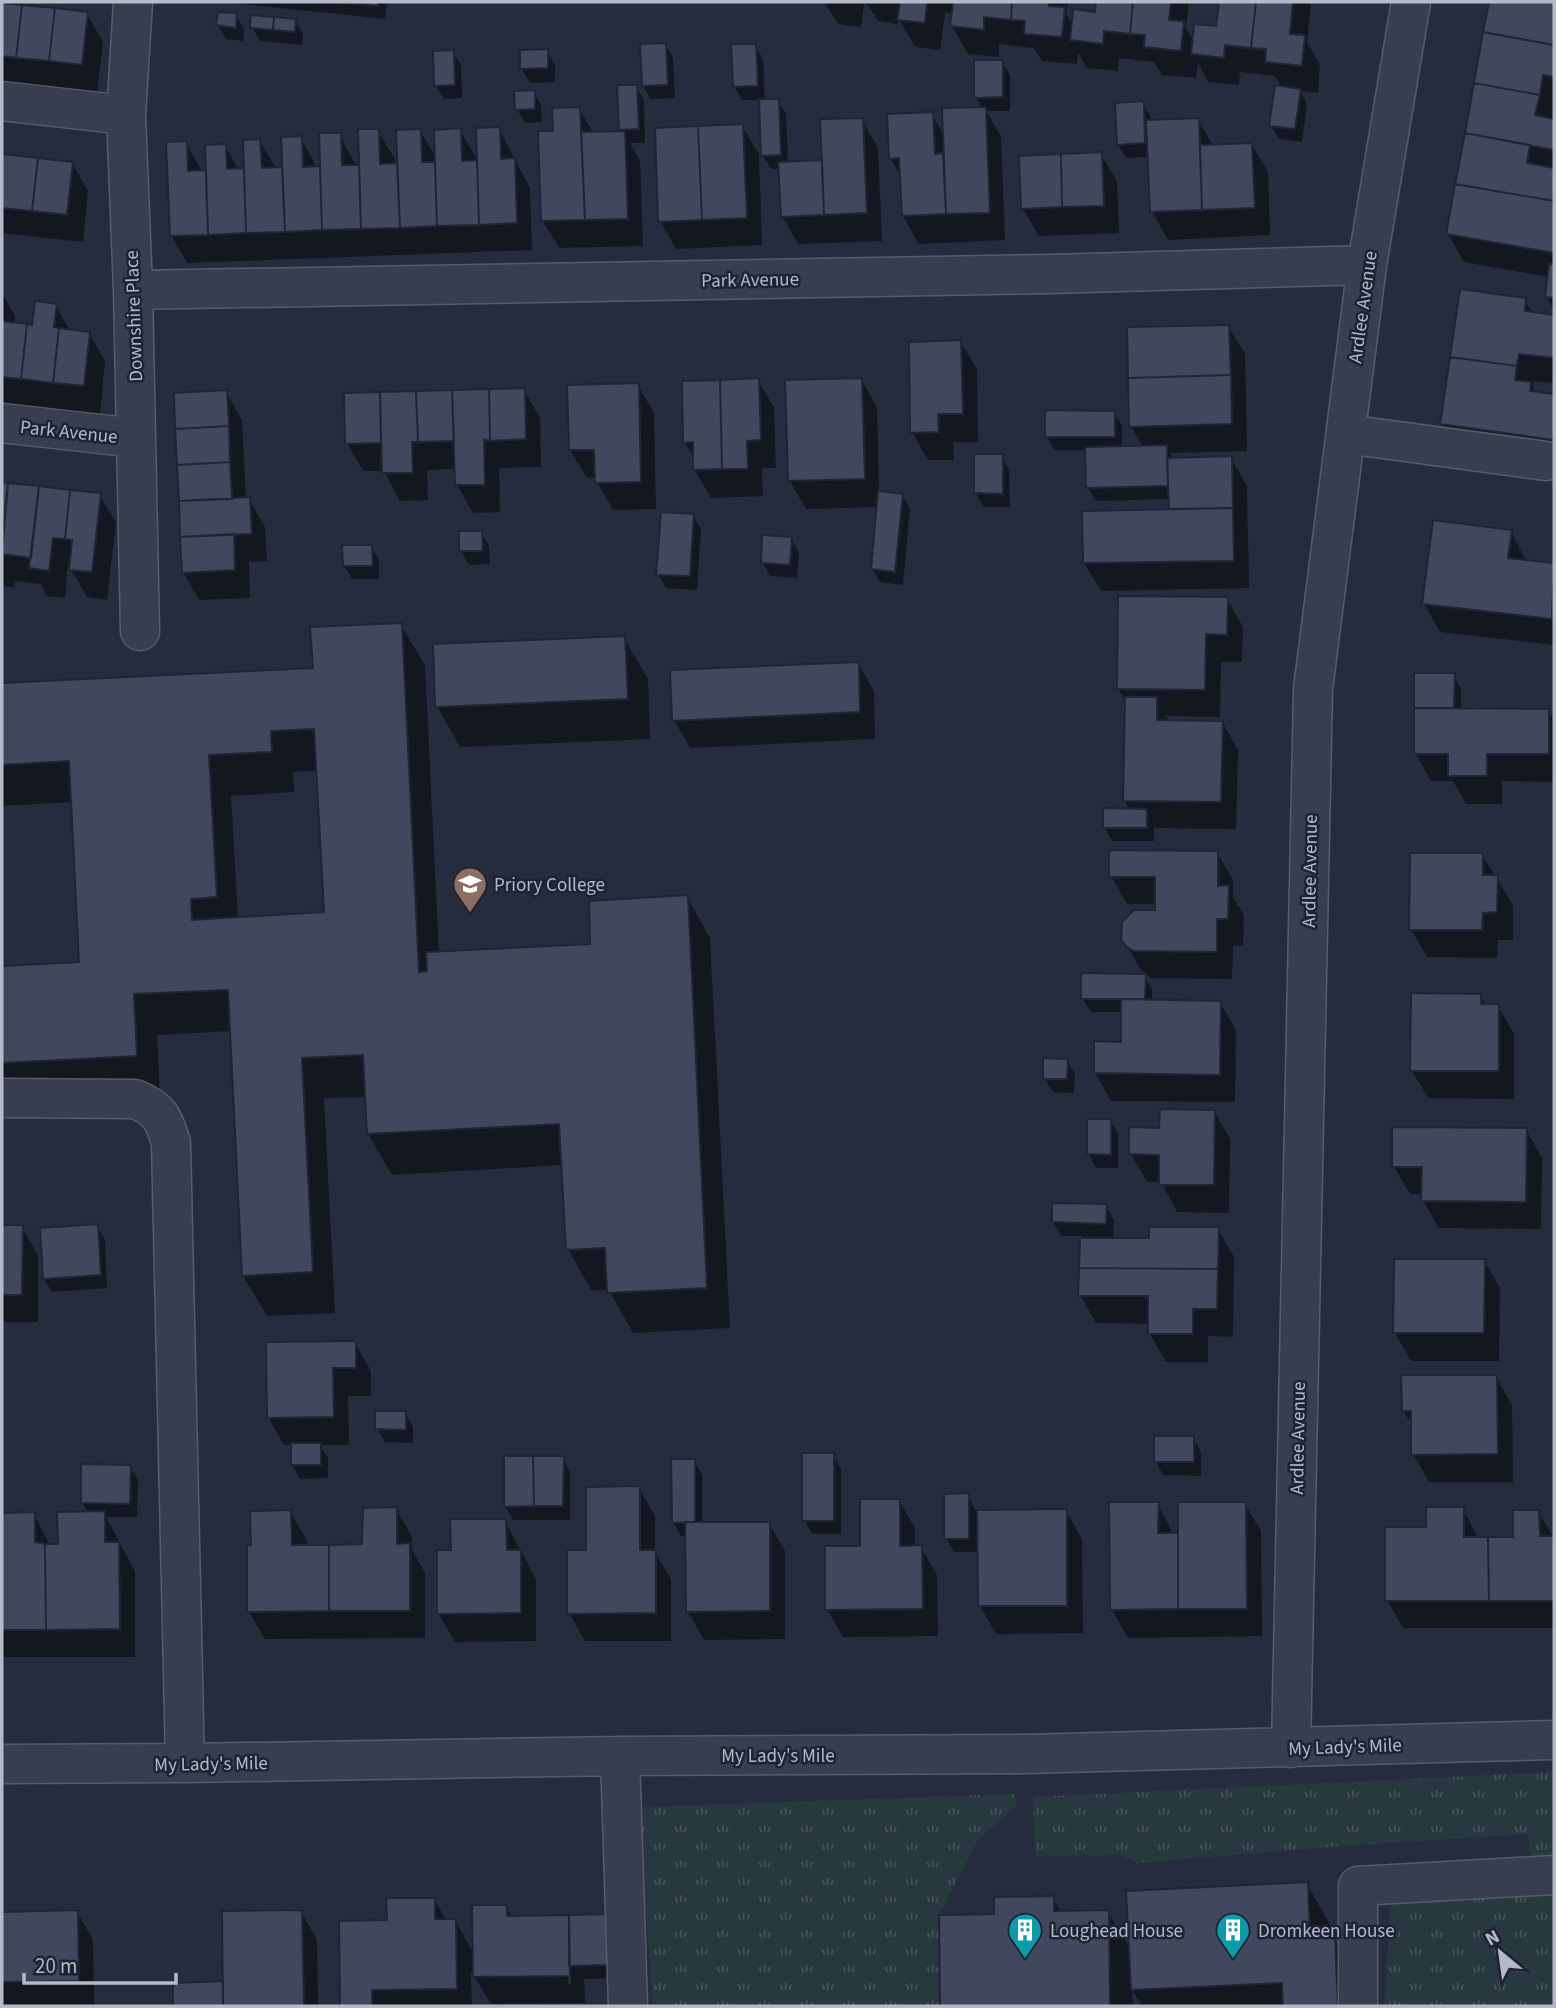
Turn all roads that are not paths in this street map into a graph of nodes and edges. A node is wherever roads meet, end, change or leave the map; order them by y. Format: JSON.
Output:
{"nodes":[{"id":1,"x":133,"y":2,"type":"edge"},
{"id":2,"x":1411,"y":2,"type":"edge"},
{"id":3,"x":2,"y":102,"type":"edge"},
{"id":4,"x":126,"y":115,"type":"junction"},
{"id":5,"x":1367,"y":265,"type":"junction"},
{"id":6,"x":133,"y":290,"type":"junction"},
{"id":7,"x":2,"y":424,"type":"edge"},
{"id":8,"x":1346,"y":434,"type":"junction"},
{"id":9,"x":136,"y":438,"type":"junction"},
{"id":10,"x":1546,"y":461,"type":"dead end"},
{"id":11,"x":140,"y":631,"type":"dead end"},
{"id":12,"x":2,"y":1098,"type":"edge"},
{"id":13,"x":1554,"y":1740,"type":"edge"},
{"id":14,"x":1291,"y":1748,"type":"junction"},
{"id":15,"x":620,"y":1756,"type":"junction"},
{"id":16,"x":185,"y":1763,"type":"junction"},
{"id":17,"x":2,"y":1764,"type":"edge"},
{"id":18,"x":1554,"y":1875,"type":"edge"},
{"id":19,"x":628,"y":2006,"type":"edge"},
{"id":20,"x":1358,"y":2006,"type":"edge"}],
"edges":[{"from":1,"to":4,"type":"street","name":"Downshire Place"},
{"from":2,"to":5,"type":"street","name":"Ardlee Avenue"},
{"from":3,"to":4,"type":"street"},
{"from":4,"to":6,"type":"street","name":"Downshire Place"},
{"from":5,"to":6,"type":"street","name":"Park Avenue"},
{"from":5,"to":8,"type":"street","name":"Ardlee Avenue"},
{"from":6,"to":9,"type":"street","name":"Downshire Place"},
{"from":7,"to":9,"type":"street","name":"Park Avenue"},
{"from":8,"to":10,"type":"street"},
{"from":8,"to":14,"type":"street","name":"Ardlee Avenue"},
{"from":9,"to":11,"type":"street","name":"Downshire Place"},
{"from":12,"to":16,"type":"street"},
{"from":13,"to":14,"type":"street","name":"My Lady's Mile"},
{"from":14,"to":15,"type":"street","name":"My Lady's Mile"},
{"from":15,"to":16,"type":"street","name":"My Lady's Mile"},
{"from":15,"to":19,"type":"street"},
{"from":16,"to":17,"type":"street","name":"My Lady's Mile"},
{"from":18,"to":20,"type":"street"}]}
